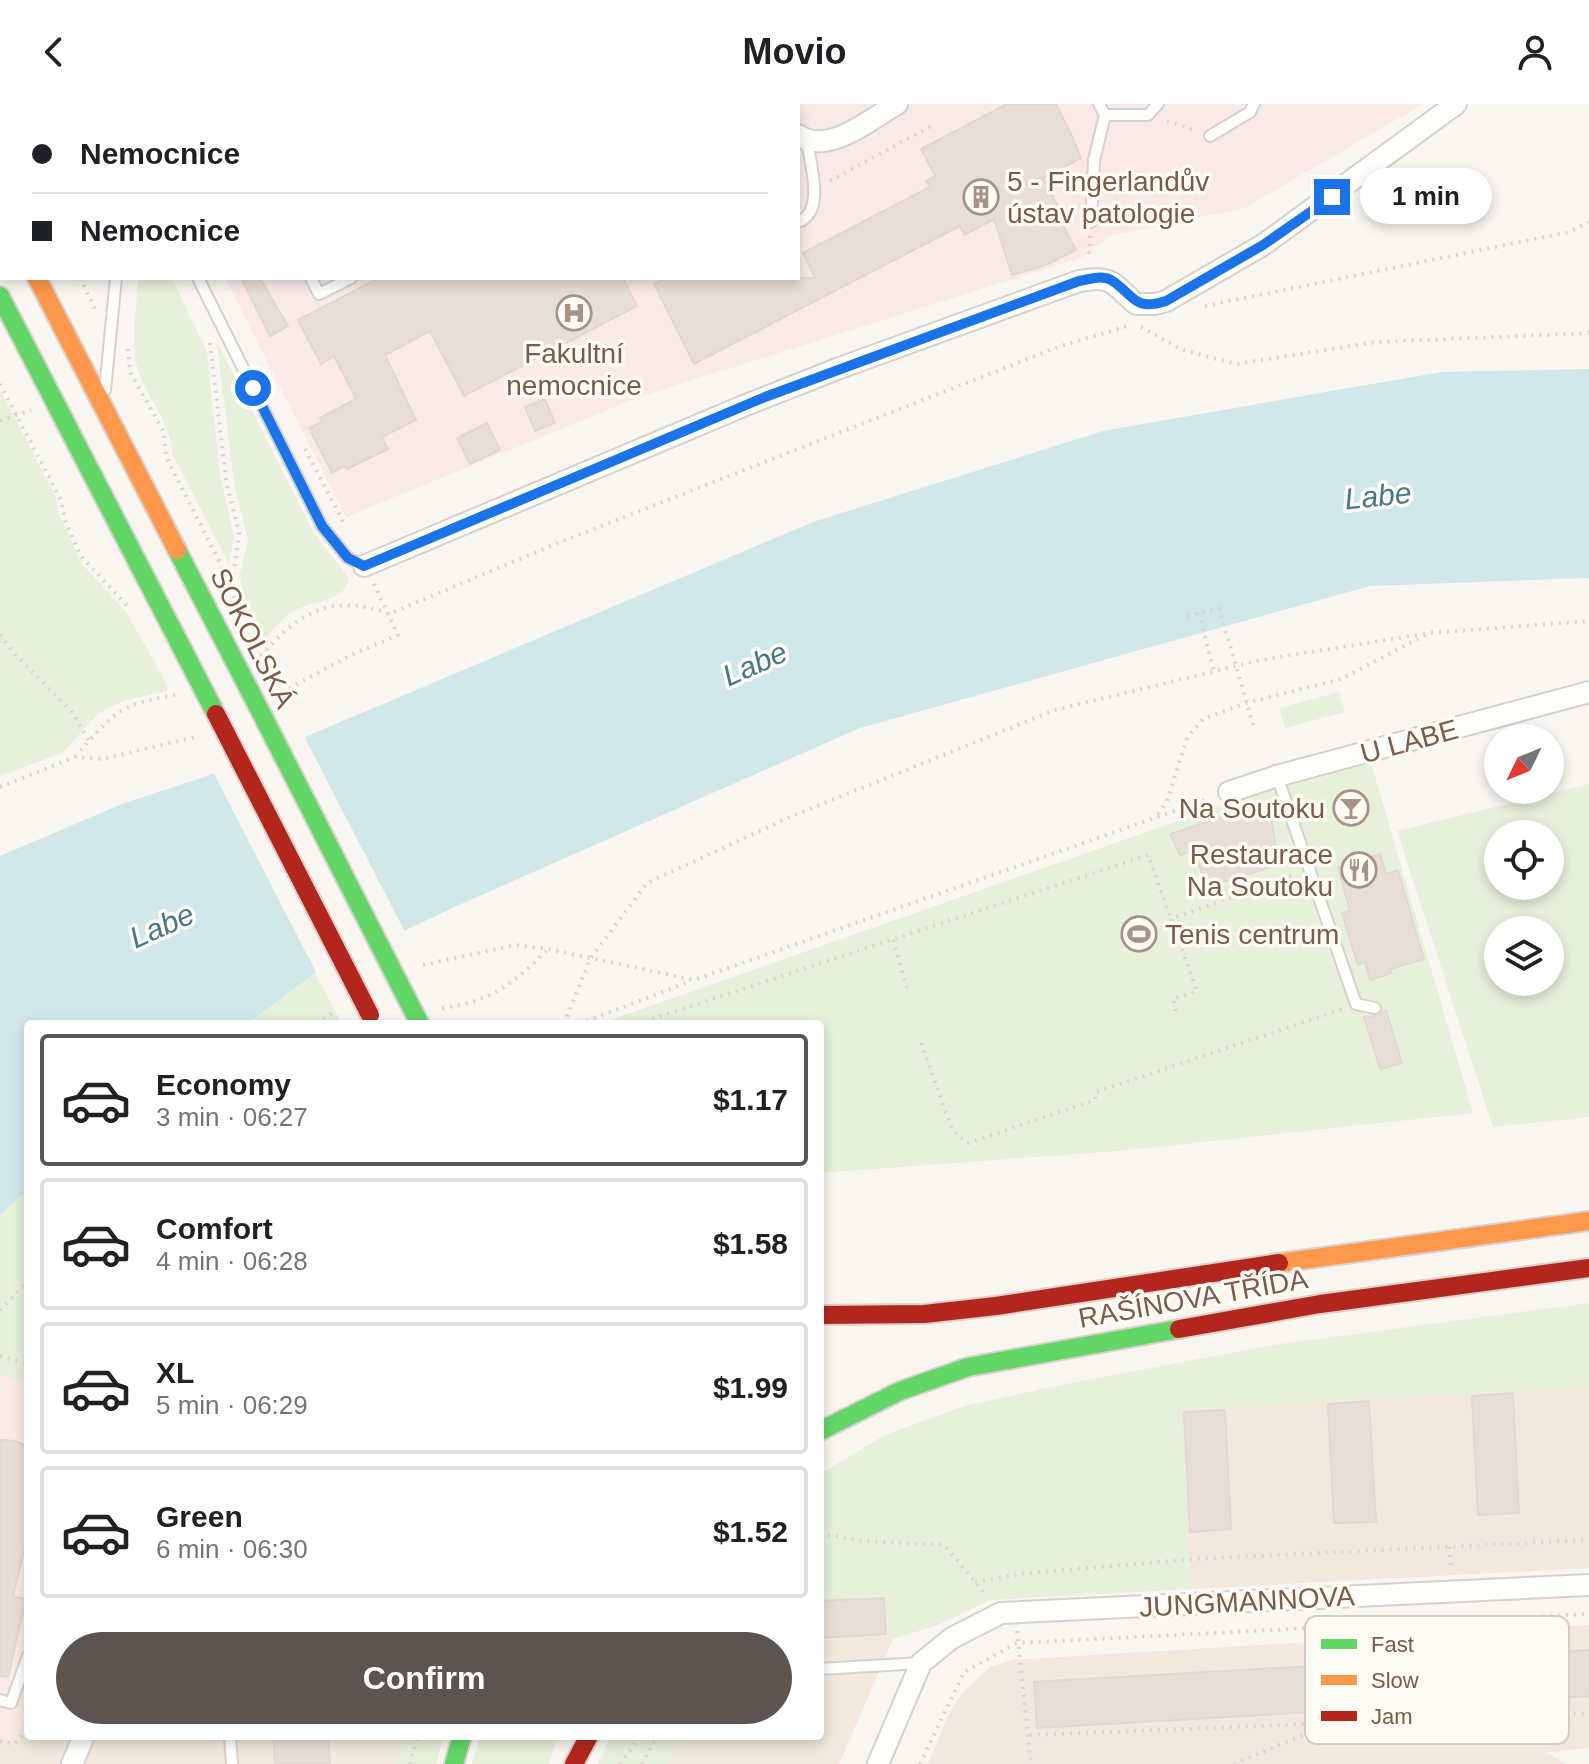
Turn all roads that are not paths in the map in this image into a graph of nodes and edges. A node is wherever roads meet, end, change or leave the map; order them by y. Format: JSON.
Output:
{"nodes":[{"id":1,"x":897,"y":104,"type":"edge"},
{"id":2,"x":1099,"y":104,"type":"edge"},
{"id":3,"x":1158,"y":104,"type":"edge"},
{"id":4,"x":1254,"y":104,"type":"edge"},
{"id":5,"x":1456,"y":104,"type":"edge"},
{"id":6,"x":1105,"y":115,"type":"junction"},
{"id":7,"x":1210,"y":136,"type":"road end"},
{"id":8,"x":803,"y":138,"type":"edge"},
{"id":9,"x":800,"y":221,"type":"edge"},
{"id":10,"x":1091,"y":222,"type":"road end"},
{"id":11,"x":38,"y":280,"type":"edge"},
{"id":12,"x":116,"y":280,"type":"edge"},
{"id":13,"x":199,"y":280,"type":"edge"},
{"id":14,"x":312,"y":280,"type":"edge"},
{"id":15,"x":347,"y":280,"type":"edge"},
{"id":16,"x":0,"y":296,"type":"edge"},
{"id":17,"x":104,"y":408,"type":"junction"},
{"id":18,"x":364,"y":566,"type":"joint"},
{"id":19,"x":1589,"y":692,"type":"edge"},
{"id":20,"x":1277,"y":776,"type":"junction"},
{"id":21,"x":1229,"y":792,"type":"road end"},
{"id":22,"x":1375,"y":1008,"type":"dead end"},
{"id":23,"x":372,"y":1020,"type":"edge"},
{"id":24,"x":418,"y":1020,"type":"edge"},
{"id":25,"x":1589,"y":1221,"type":"edge"},
{"id":26,"x":1589,"y":1268,"type":"edge"},
{"id":27,"x":924,"y":1314,"type":"junction"},
{"id":28,"x":824,"y":1315,"type":"edge"},
{"id":29,"x":824,"y":1330,"type":"edge"},
{"id":30,"x":824,"y":1429,"type":"edge"},
{"id":31,"x":1589,"y":1585,"type":"edge"},
{"id":32,"x":921,"y":1663,"type":"junction"},
{"id":33,"x":24,"y":1667,"type":"edge"},
{"id":34,"x":824,"y":1669,"type":"edge"},
{"id":35,"x":0,"y":1700,"type":"edge"},
{"id":36,"x":82,"y":1740,"type":"edge"},
{"id":37,"x":230,"y":1740,"type":"edge"},
{"id":38,"x":461,"y":1740,"type":"edge"},
{"id":39,"x":575,"y":1740,"type":"edge"},
{"id":40,"x":587,"y":1740,"type":"edge"},
{"id":41,"x":72,"y":1764,"type":"edge"},
{"id":42,"x":232,"y":1764,"type":"edge"},
{"id":43,"x":454,"y":1764,"type":"edge"},
{"id":44,"x":566,"y":1764,"type":"edge"},
{"id":45,"x":574,"y":1764,"type":"edge"},
{"id":46,"x":878,"y":1764,"type":"edge"}],
"edges":[{"from":1,"to":8,"type":"street"},
{"from":2,"to":6,"type":"lane"},
{"from":3,"to":6,"type":"lane"},
{"from":4,"to":7,"type":"lane"},
{"from":5,"to":18,"type":"street"},
{"from":6,"to":10,"type":"lane"},
{"from":8,"to":9,"type":"lane"},
{"from":11,"to":17,"type":"main road","name":"SOKOLSKÁ"},
{"from":12,"to":17,"type":"lane"},
{"from":13,"to":18,"type":"lane"},
{"from":14,"to":15,"type":"lane"},
{"from":16,"to":23,"type":"main road","bridge":true},
{"from":17,"to":24,"type":"main road","name":"SOKOLSKÁ","bridge":true},
{"from":19,"to":20,"type":"street","name":"U LABE"},
{"from":20,"to":21,"type":"street","name":"U LABE"},
{"from":20,"to":22,"type":"lane"},
{"from":25,"to":27,"type":"main road","name":"RAŠÍNOVA TŘÍDA"},
{"from":26,"to":30,"type":"main road","name":"RAŠÍNOVA TŘÍDA"},
{"from":27,"to":28,"type":"main road","name":"RAŠÍNOVA TŘÍDA"},
{"from":27,"to":29,"type":"main road"},
{"from":31,"to":32,"type":"street","name":"JUNGMANNOVA"},
{"from":32,"to":34,"type":"lane"},
{"from":32,"to":46,"type":"street"},
{"from":33,"to":35,"type":"lane"},
{"from":36,"to":41,"type":"street"},
{"from":37,"to":42,"type":"lane"},
{"from":38,"to":43,"type":"main road"},
{"from":39,"to":44,"type":"main road"},
{"from":40,"to":45,"type":"main road"}]}
